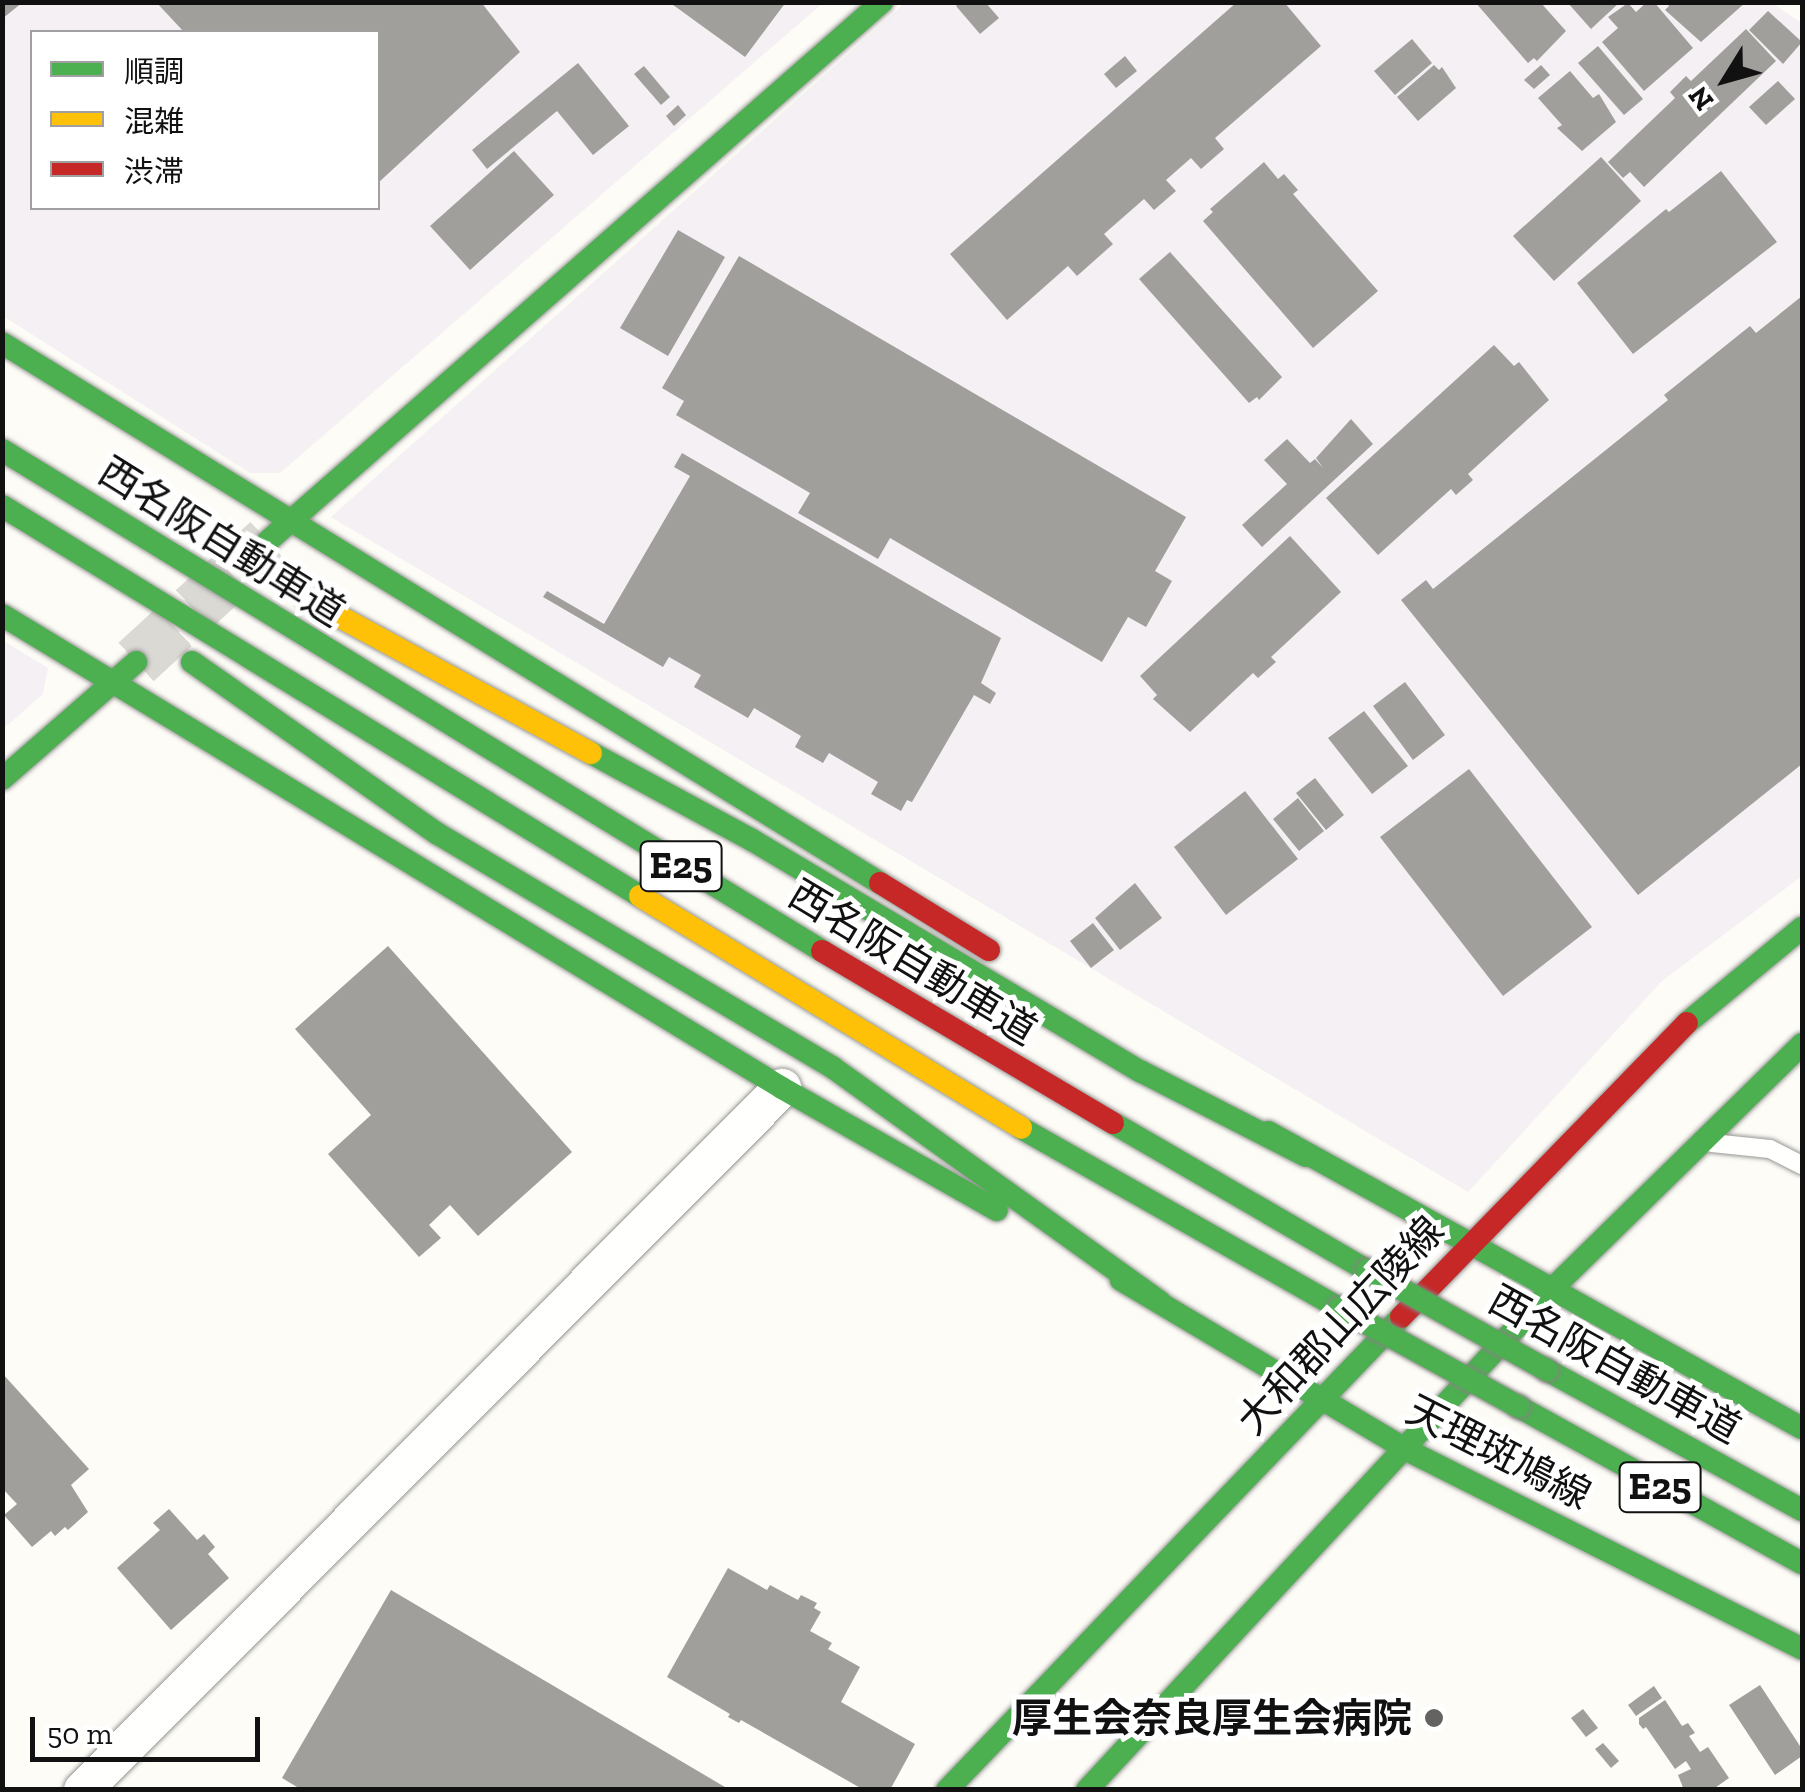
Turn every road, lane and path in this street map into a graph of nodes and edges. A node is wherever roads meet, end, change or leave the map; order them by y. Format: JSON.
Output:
{"nodes":[{"id":1,"x":882,"y":2,"type":"edge"},
{"id":2,"x":2,"y":342,"type":"edge"},
{"id":3,"x":2,"y":440,"type":"edge"},
{"id":4,"x":2,"y":450,"type":"edge"},
{"id":5,"x":2,"y":506,"type":"edge"},
{"id":6,"x":287,"y":521,"type":"junction"},
{"id":7,"x":2,"y":530,"type":"edge"},
{"id":8,"x":268,"y":541,"type":"tunnel mouth"},
{"id":9,"x":200,"y":542,"type":"dead end"},
{"id":10,"x":48,"y":562,"type":"dead end"},
{"id":11,"x":285,"y":587,"type":"dead end"},
{"id":12,"x":2,"y":615,"type":"edge"},
{"id":13,"x":168,"y":646,"type":"dead end"},
{"id":14,"x":136,"y":662,"type":"tunnel mouth"},
{"id":15,"x":110,"y":684,"type":"junction"},
{"id":16,"x":2,"y":779,"type":"edge"},
{"id":17,"x":1802,"y":928,"type":"edge"},
{"id":18,"x":1005,"y":960,"type":"dead end"},
{"id":19,"x":1035,"y":980,"type":"dead end"},
{"id":20,"x":1802,"y":1044,"type":"edge"},
{"id":21,"x":782,"y":1088,"type":"junction"},
{"id":22,"x":1704,"y":1142,"type":"junction"},
{"id":23,"x":1306,"y":1156,"type":"junction"},
{"id":24,"x":1802,"y":1166,"type":"edge"},
{"id":25,"x":1468,"y":1244,"type":"junction"},
{"id":26,"x":1552,"y":1289,"type":"junction"},
{"id":27,"x":1160,"y":1302,"type":"junction"},
{"id":28,"x":1323,"y":1398,"type":"junction"},
{"id":29,"x":1802,"y":1428,"type":"edge"},
{"id":30,"x":1407,"y":1450,"type":"junction"},
{"id":31,"x":1802,"y":1510,"type":"edge"},
{"id":32,"x":1719,"y":1520,"type":"junction"},
{"id":33,"x":1802,"y":1564,"type":"edge"},
{"id":34,"x":1802,"y":1574,"type":"edge"},
{"id":35,"x":1802,"y":1649,"type":"edge"},
{"id":36,"x":83,"y":1790,"type":"edge"},
{"id":37,"x":947,"y":1790,"type":"edge"},
{"id":38,"x":1087,"y":1790,"type":"edge"}],
"edges":[{"from":1,"to":6,"type":"main road"},
{"from":2,"to":6,"type":"main road"},
{"from":3,"to":9,"type":"main road"},
{"from":4,"to":31,"type":"main road","name":"西名阪自動車道","number":"E25","bridge":true},
{"from":5,"to":32,"type":"main road","name":"西名阪自動車道","number":"E25","bridge":true},
{"from":6,"to":8,"type":"main road"},
{"from":6,"to":18,"type":"main road"},
{"from":7,"to":10,"type":"main road"},
{"from":11,"to":23,"type":"main road"},
{"from":12,"to":15,"type":"main road"},
{"from":13,"to":27,"type":"main road"},
{"from":14,"to":15,"type":"main road"},
{"from":15,"to":16,"type":"main road"},
{"from":15,"to":21,"type":"main road"},
{"from":17,"to":25,"type":"main road","name":"大和郡山広陵線"},
{"from":19,"to":23,"type":"main road"},
{"from":20,"to":22,"type":"main road"},
{"from":21,"to":27,"type":"main road"},
{"from":21,"to":36,"type":"street"},
{"from":22,"to":24,"type":"lane"},
{"from":22,"to":26,"type":"main road"},
{"from":23,"to":25,"type":"main road"},
{"from":25,"to":26,"type":"main road"},
{"from":25,"to":28,"type":"main road","name":"大和郡山広陵線"},
{"from":26,"to":29,"type":"main road"},
{"from":26,"to":30,"type":"main road"},
{"from":27,"to":28,"type":"main road","name":"天理斑鳩線"},
{"from":28,"to":30,"type":"main road","name":"天理斑鳩線"},
{"from":28,"to":37,"type":"main road","name":"大和郡山広陵線"},
{"from":30,"to":35,"type":"main road","name":"天理斑鳩線"},
{"from":30,"to":38,"type":"main road"},
{"from":32,"to":33,"type":"main road","name":"西名阪自動車道","number":"E25"},
{"from":32,"to":34,"type":"main road"}]}
